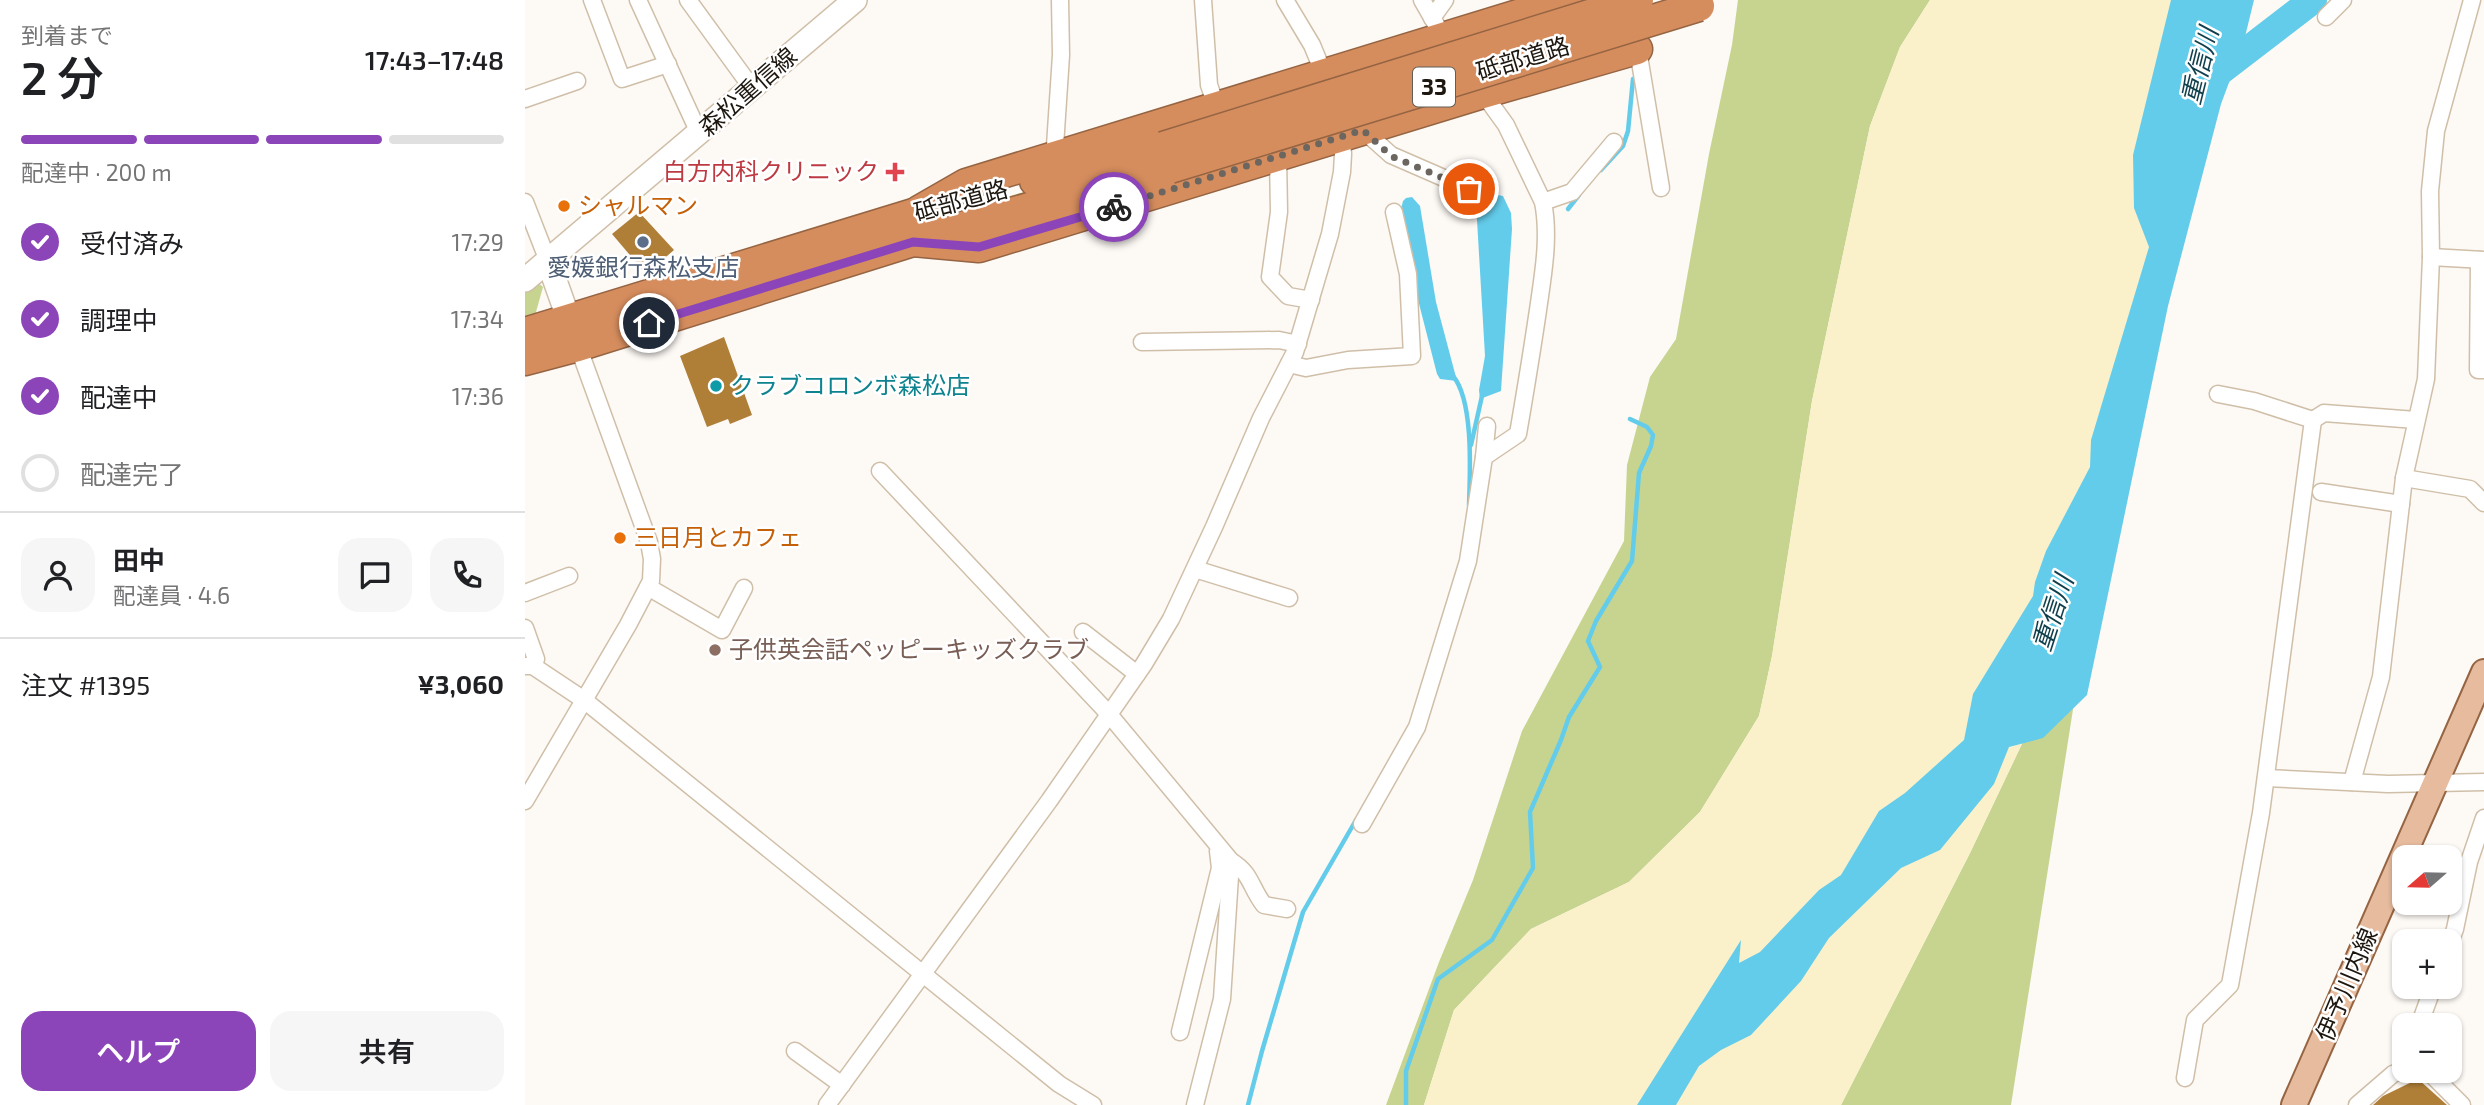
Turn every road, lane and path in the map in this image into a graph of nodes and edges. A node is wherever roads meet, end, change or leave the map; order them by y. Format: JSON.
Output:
{"nodes":[{"id":1,"x":592,"y":0,"type":"edge"},
{"id":2,"x":638,"y":0,"type":"edge"},
{"id":3,"x":688,"y":0,"type":"edge"},
{"id":4,"x":855,"y":0,"type":"edge"},
{"id":5,"x":1060,"y":0,"type":"edge"},
{"id":6,"x":1203,"y":0,"type":"edge"},
{"id":7,"x":1422,"y":0,"type":"edge"},
{"id":8,"x":1445,"y":0,"type":"edge"},
{"id":9,"x":1567,"y":0,"type":"edge"},
{"id":10,"x":1637,"y":0,"type":"edge"},
{"id":11,"x":1717,"y":0,"type":"edge"},
{"id":12,"x":2343,"y":0,"type":"edge"},
{"id":13,"x":2472,"y":0,"type":"edge"},
{"id":14,"x":1281,"y":1,"type":"edge"},
{"id":15,"x":2326,"y":17,"type":"dead end"},
{"id":16,"x":1437,"y":28,"type":"junction"},
{"id":17,"x":1637,"y":49,"type":"junction"},
{"id":18,"x":668,"y":64,"type":"junction"},
{"id":19,"x":1325,"y":76,"type":"junction"},
{"id":20,"x":577,"y":81,"type":"dead end"},
{"id":21,"x":752,"y":88,"type":"junction"},
{"id":22,"x":1483,"y":93,"type":"junction"},
{"id":23,"x":525,"y":99,"type":"edge"},
{"id":24,"x":1217,"y":108,"type":"junction"},
{"id":25,"x":699,"y":133,"type":"junction"},
{"id":26,"x":1353,"y":133,"type":"junction"},
{"id":27,"x":1613,"y":142,"type":"dead end"},
{"id":28,"x":1058,"y":155,"type":"junction"},
{"id":29,"x":1278,"y":157,"type":"junction"},
{"id":30,"x":1166,"y":158,"type":"junction"},
{"id":31,"x":1661,"y":188,"type":"dead end"},
{"id":32,"x":1469,"y":189,"type":"dead end"},
{"id":33,"x":525,"y":202,"type":"edge"},
{"id":34,"x":1543,"y":202,"type":"junction"},
{"id":35,"x":919,"y":211,"type":"junction"},
{"id":36,"x":1394,"y":212,"type":"dead end"},
{"id":37,"x":913,"y":242,"type":"junction"},
{"id":38,"x":2431,"y":257,"type":"junction"},
{"id":39,"x":2481,"y":260,"type":"edge"},
{"id":40,"x":548,"y":261,"type":"junction"},
{"id":41,"x":525,"y":281,"type":"edge"},
{"id":42,"x":1311,"y":300,"type":"junction"},
{"id":43,"x":574,"y":332,"type":"junction"},
{"id":44,"x":525,"y":333,"type":"edge"},
{"id":45,"x":1142,"y":342,"type":"dead end"},
{"id":46,"x":1298,"y":344,"type":"junction"},
{"id":47,"x":525,"y":360,"type":"edge"},
{"id":48,"x":1289,"y":364,"type":"junction"},
{"id":49,"x":2484,"y":370,"type":"edge"},
{"id":50,"x":2218,"y":394,"type":"dead end"},
{"id":51,"x":2313,"y":420,"type":"junction"},
{"id":52,"x":2416,"y":420,"type":"junction"},
{"id":53,"x":1486,"y":426,"type":"dead end"},
{"id":54,"x":1484,"y":457,"type":"junction"},
{"id":55,"x":880,"y":471,"type":"dead end"},
{"id":56,"x":2404,"y":478,"type":"junction"},
{"id":57,"x":2321,"y":492,"type":"dead end"},
{"id":58,"x":2484,"y":503,"type":"edge"},
{"id":59,"x":2401,"y":504,"type":"junction"},
{"id":60,"x":1195,"y":569,"type":"junction"},
{"id":61,"x":569,"y":576,"type":"dead end"},
{"id":62,"x":648,"y":587,"type":"junction"},
{"id":63,"x":744,"y":588,"type":"dead end"},
{"id":64,"x":525,"y":593,"type":"edge"},
{"id":65,"x":1289,"y":598,"type":"dead end"},
{"id":66,"x":525,"y":628,"type":"edge"},
{"id":67,"x":1083,"y":632,"type":"dead end"},
{"id":68,"x":529,"y":666,"type":"edge"},
{"id":69,"x":2484,"y":672,"type":"edge"},
{"id":70,"x":1137,"y":674,"type":"junction"},
{"id":71,"x":584,"y":700,"type":"junction"},
{"id":72,"x":1108,"y":713,"type":"junction"},
{"id":73,"x":2266,"y":778,"type":"junction"},
{"id":74,"x":2352,"y":782,"type":"junction"},
{"id":75,"x":2484,"y":782,"type":"edge"},
{"id":76,"x":2434,"y":784,"type":"junction"},
{"id":77,"x":525,"y":801,"type":"edge"},
{"id":78,"x":2484,"y":818,"type":"edge"},
{"id":79,"x":1362,"y":824,"type":"dead end"},
{"id":80,"x":1217,"y":845,"type":"junction"},
{"id":81,"x":1231,"y":861,"type":"junction"},
{"id":82,"x":1287,"y":909,"type":"dead end"},
{"id":83,"x":2455,"y":929,"type":"edge"},
{"id":84,"x":922,"y":974,"type":"junction"},
{"id":85,"x":1180,"y":1032,"type":"dead end"},
{"id":86,"x":795,"y":1051,"type":"dead end"},
{"id":87,"x":2392,"y":1075,"type":"edge"},
{"id":88,"x":2185,"y":1078,"type":"dead end"},
{"id":89,"x":2440,"y":1083,"type":"edge"},
{"id":90,"x":842,"y":1085,"type":"junction"},
{"id":91,"x":1086,"y":1103,"type":"edge"},
{"id":92,"x":2300,"y":1104,"type":"edge"},
{"id":93,"x":827,"y":1105,"type":"edge"},
{"id":94,"x":1195,"y":1105,"type":"edge"},
{"id":95,"x":2357,"y":1105,"type":"edge"},
{"id":96,"x":2462,"y":1105,"type":"edge"}],
"edges":[{"from":1,"to":18,"type":"street"},
{"from":2,"to":18,"type":"street"},
{"from":3,"to":21,"type":"street"},
{"from":4,"to":21,"type":"main road","name":"森松重信線"},
{"from":5,"to":28,"type":"street"},
{"from":6,"to":24,"type":"street"},
{"from":7,"to":16,"type":"street"},
{"from":8,"to":16,"type":"street"},
{"from":9,"to":16,"type":"highway"},
{"from":10,"to":17,"type":"street"},
{"from":10,"to":30,"type":"highway","name":"砥部道路","number":"33","bridge":true},
{"from":11,"to":30,"type":"highway","name":"砥部道路","number":"33","bridge":true},
{"from":12,"to":15,"type":"street"},
{"from":13,"to":38,"type":"street"},
{"from":14,"to":19,"type":"street"},
{"from":16,"to":19,"type":"highway"},
{"from":16,"to":22,"type":"street"},
{"from":17,"to":22,"type":"highway"},
{"from":17,"to":31,"type":"street"},
{"from":18,"to":25,"type":"street"},
{"from":19,"to":24,"type":"highway"},
{"from":19,"to":26,"type":"street"},
{"from":20,"to":23,"type":"street"},
{"from":21,"to":25,"type":"main road","name":"森松重信線"},
{"from":22,"to":26,"type":"highway"},
{"from":22,"to":34,"type":"street"},
{"from":24,"to":28,"type":"highway"},
{"from":25,"to":40,"type":"main road","name":"森松重信線"},
{"from":26,"to":29,"type":"highway"},
{"from":26,"to":32,"type":"street"},
{"from":26,"to":42,"type":"street"},
{"from":27,"to":34,"type":"street"},
{"from":28,"to":35,"type":"highway"},
{"from":29,"to":37,"type":"highway"},
{"from":29,"to":42,"type":"street"},
{"from":30,"to":35,"type":"highway","name":"砥部道路","number":"33"},
{"from":30,"to":37,"type":"highway","name":"砥部道路","number":"33"},
{"from":33,"to":40,"type":"street"},
{"from":34,"to":54,"type":"street"},
{"from":35,"to":43,"type":"highway","name":"砥部道路","number":"33"},
{"from":36,"to":48,"type":"street"},
{"from":37,"to":43,"type":"highway","name":"砥部道路","number":"33"},
{"from":38,"to":39,"type":"street"},
{"from":38,"to":52,"type":"street"},
{"from":39,"to":49,"type":"street"},
{"from":40,"to":41,"type":"main road","name":"森松重信線"},
{"from":40,"to":43,"type":"main road"},
{"from":42,"to":46,"type":"street"},
{"from":43,"to":44,"type":"highway","name":"砥部道路","number":"33"},
{"from":43,"to":47,"type":"highway","name":"砥部道路","number":"33"},
{"from":43,"to":62,"type":"street"},
{"from":45,"to":46,"type":"street"},
{"from":46,"to":48,"type":"street"},
{"from":48,"to":60,"type":"street"},
{"from":50,"to":51,"type":"street"},
{"from":51,"to":52,"type":"street"},
{"from":51,"to":73,"type":"street"},
{"from":52,"to":56,"type":"street"},
{"from":53,"to":54,"type":"street"},
{"from":54,"to":79,"type":"street"},
{"from":55,"to":72,"type":"street"},
{"from":56,"to":58,"type":"street"},
{"from":56,"to":59,"type":"street"},
{"from":57,"to":59,"type":"street"},
{"from":59,"to":74,"type":"street"},
{"from":60,"to":65,"type":"street"},
{"from":60,"to":70,"type":"street"},
{"from":61,"to":64,"type":"street"},
{"from":62,"to":63,"type":"street"},
{"from":62,"to":71,"type":"street"},
{"from":66,"to":68,"type":"street"},
{"from":67,"to":70,"type":"street"},
{"from":68,"to":71,"type":"street"},
{"from":69,"to":76,"type":"main road","name":"伊予川内線"},
{"from":70,"to":72,"type":"street"},
{"from":71,"to":77,"type":"street"},
{"from":71,"to":84,"type":"street"},
{"from":72,"to":80,"type":"street"},
{"from":72,"to":84,"type":"street"},
{"from":73,"to":74,"type":"street"},
{"from":73,"to":88,"type":"street"},
{"from":74,"to":76,"type":"street"},
{"from":75,"to":76,"type":"street"},
{"from":76,"to":92,"type":"main road","name":"伊予川内線"},
{"from":78,"to":83,"type":"street"},
{"from":80,"to":81,"type":"street"},
{"from":80,"to":85,"type":"street"},
{"from":81,"to":82,"type":"street"},
{"from":81,"to":94,"type":"street"},
{"from":84,"to":90,"type":"street"},
{"from":84,"to":91,"type":"street"},
{"from":86,"to":90,"type":"street"},
{"from":87,"to":95,"type":"street"},
{"from":89,"to":96,"type":"street"},
{"from":90,"to":93,"type":"street"}]}
